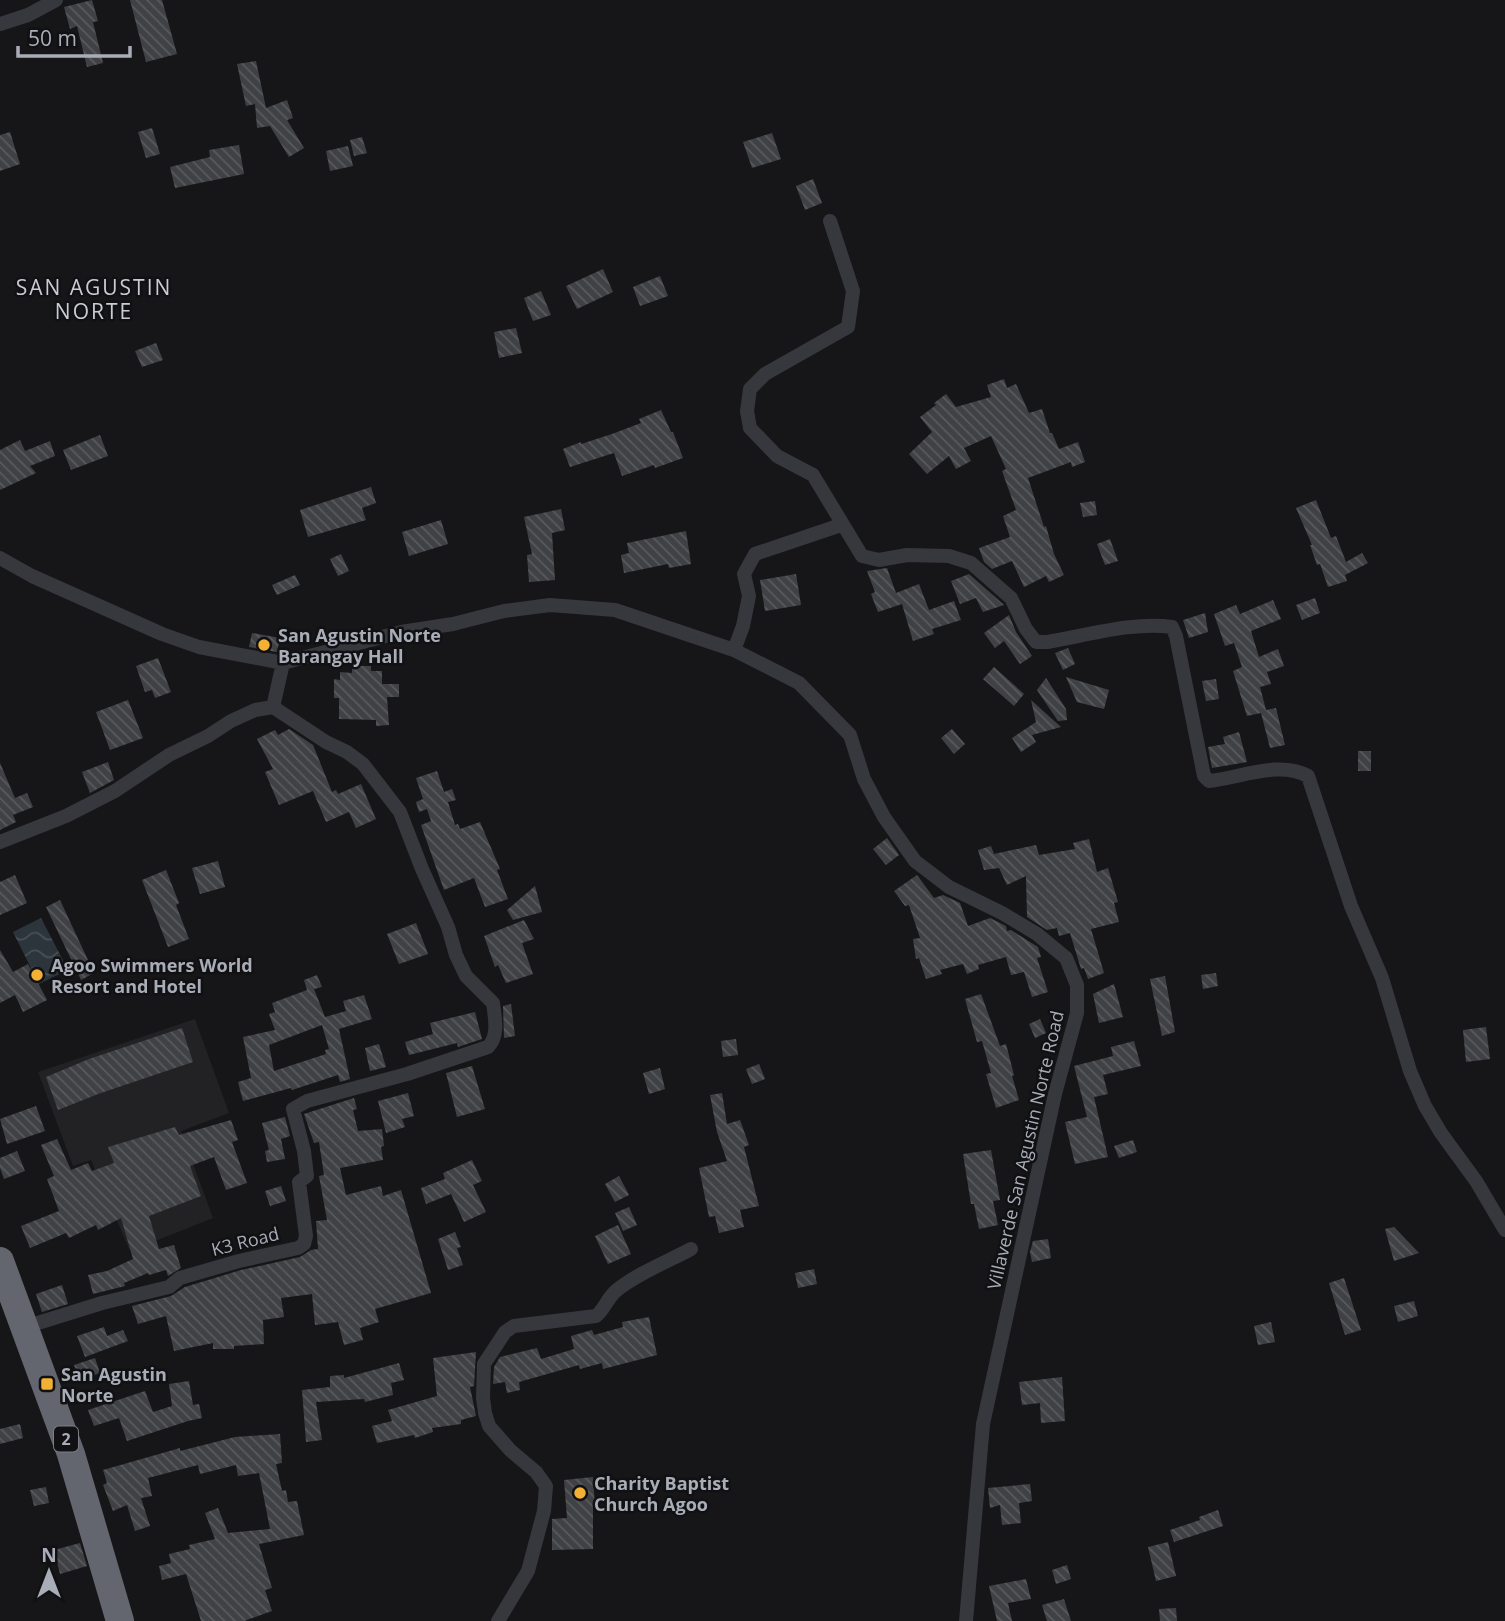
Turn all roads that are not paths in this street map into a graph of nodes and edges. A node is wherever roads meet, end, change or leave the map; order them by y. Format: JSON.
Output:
{"nodes":[{"id":1,"x":56,"y":0,"type":"edge"},
{"id":2,"x":0,"y":24,"type":"edge"},
{"id":3,"x":830,"y":221,"type":"dead end"},
{"id":4,"x":841,"y":526,"type":"junction"},
{"id":5,"x":0,"y":558,"type":"edge"},
{"id":6,"x":734,"y":650,"type":"junction"},
{"id":7,"x":283,"y":663,"type":"junction"},
{"id":8,"x":273,"y":707,"type":"junction"},
{"id":9,"x":0,"y":842,"type":"edge"},
{"id":10,"x":1505,"y":1230,"type":"edge"},
{"id":11,"x":691,"y":1249,"type":"dead end"},
{"id":12,"x":0,"y":1261,"type":"edge"},
{"id":13,"x":25,"y":1327,"type":"junction"},
{"id":14,"x":120,"y":1621,"type":"edge"},
{"id":15,"x":498,"y":1621,"type":"edge"},
{"id":16,"x":966,"y":1621,"type":"edge"}],
"edges":[{"from":1,"to":2,"type":"street"},
{"from":3,"to":4,"type":"street"},
{"from":4,"to":6,"type":"street"},
{"from":4,"to":10,"type":"street"},
{"from":5,"to":7,"type":"street","name":"Villaverde San Agustin Norte Road"},
{"from":6,"to":7,"type":"street","name":"Villaverde San Agustin Norte Road"},
{"from":6,"to":16,"type":"street","name":"Villaverde San Agustin Norte Road"},
{"from":7,"to":8,"type":"street"},
{"from":8,"to":9,"type":"street"},
{"from":8,"to":13,"type":"street","name":"K3 Road"},
{"from":11,"to":15,"type":"street"},
{"from":12,"to":13,"type":"highway","number":"2"},
{"from":13,"to":14,"type":"highway","number":"2"}]}
